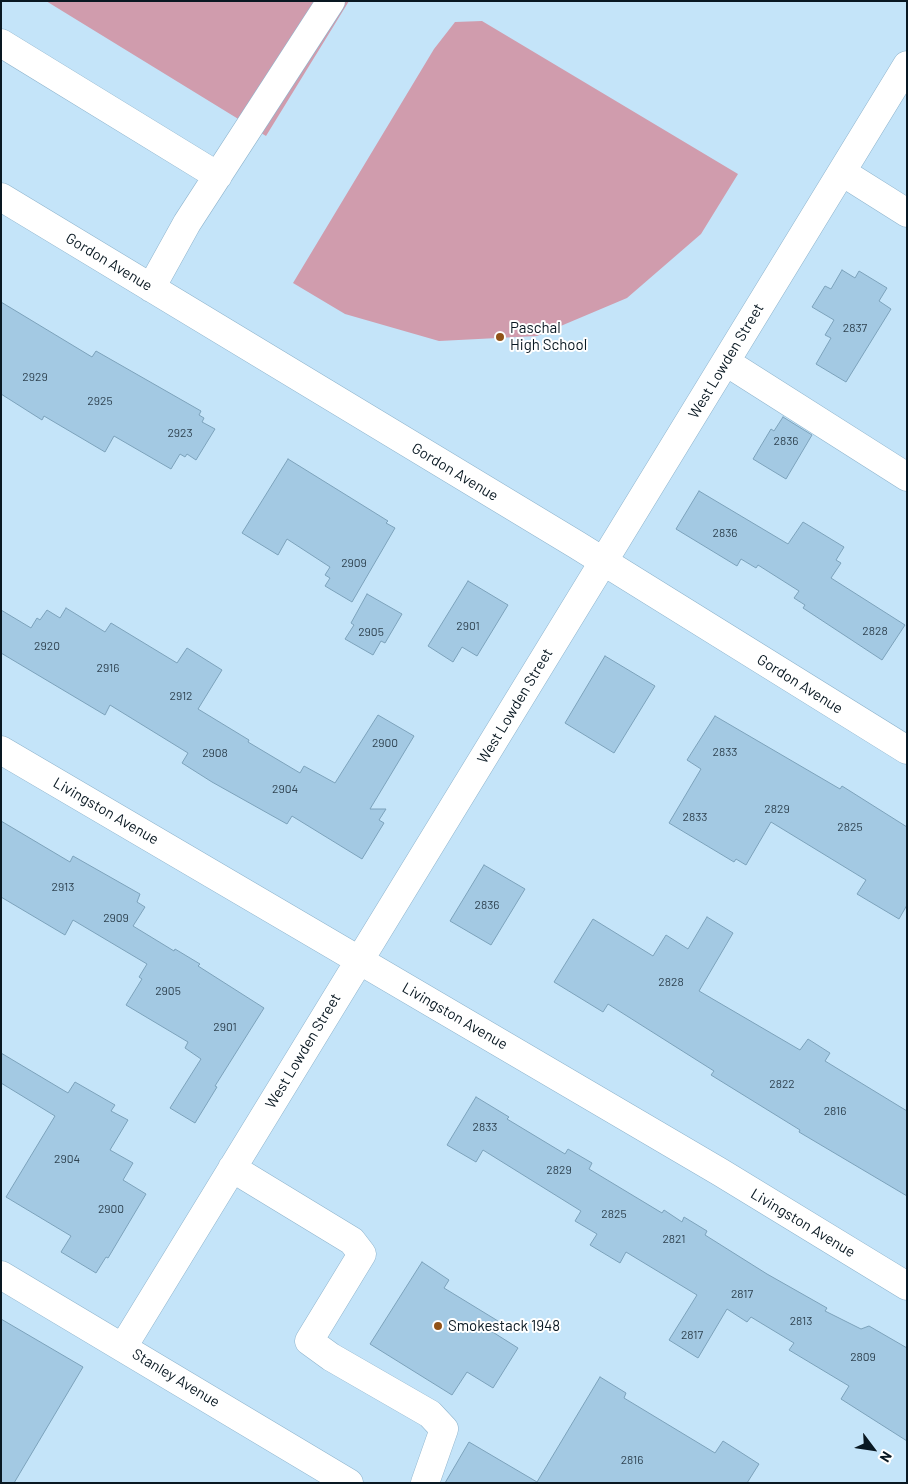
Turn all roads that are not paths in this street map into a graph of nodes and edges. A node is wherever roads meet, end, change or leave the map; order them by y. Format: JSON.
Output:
{"nodes":[{"id":1,"x":331,"y":1,"type":"edge"},
{"id":2,"x":1,"y":43,"type":"edge"},
{"id":3,"x":907,"y":66,"type":"edge"},
{"id":4,"x":842,"y":172,"type":"junction"},
{"id":5,"x":218,"y":176,"type":"junction"},
{"id":6,"x":1,"y":197,"type":"edge"},
{"id":7,"x":907,"y":213,"type":"edge"},
{"id":8,"x":152,"y":288,"type":"junction"},
{"id":9,"x":726,"y":362,"type":"junction"},
{"id":10,"x":907,"y":477,"type":"edge"},
{"id":11,"x":603,"y":562,"type":"junction"},
{"id":12,"x":1,"y":750,"type":"edge"},
{"id":13,"x":907,"y":750,"type":"edge"},
{"id":14,"x":359,"y":960,"type":"junction"},
{"id":15,"x":232,"y":1168,"type":"junction"},
{"id":16,"x":1,"y":1275,"type":"edge"},
{"id":17,"x":907,"y":1286,"type":"edge"},
{"id":18,"x":123,"y":1347,"type":"junction"},
{"id":19,"x":349,"y":1483,"type":"edge"},
{"id":20,"x":425,"y":1483,"type":"edge"}],
"edges":[{"from":1,"to":5,"type":"street"},
{"from":2,"to":5,"type":"street"},
{"from":3,"to":4,"type":"street","name":"West Lowden Street"},
{"from":4,"to":7,"type":"street"},
{"from":4,"to":9,"type":"street","name":"West Lowden Street"},
{"from":5,"to":8,"type":"street"},
{"from":6,"to":8,"type":"street","name":"Gordon Avenue"},
{"from":8,"to":11,"type":"street","name":"Gordon Avenue"},
{"from":9,"to":10,"type":"street"},
{"from":9,"to":11,"type":"street","name":"West Lowden Street"},
{"from":11,"to":13,"type":"street","name":"Gordon Avenue"},
{"from":11,"to":14,"type":"street","name":"West Lowden Street"},
{"from":12,"to":14,"type":"street","name":"Livingston Avenue"},
{"from":14,"to":15,"type":"street","name":"West Lowden Street"},
{"from":14,"to":17,"type":"street","name":"Livingston Avenue"},
{"from":15,"to":18,"type":"street","name":"West Lowden Street"},
{"from":15,"to":20,"type":"street"},
{"from":16,"to":18,"type":"street","name":"Stanley Avenue"},
{"from":18,"to":19,"type":"street","name":"Stanley Avenue"}]}
